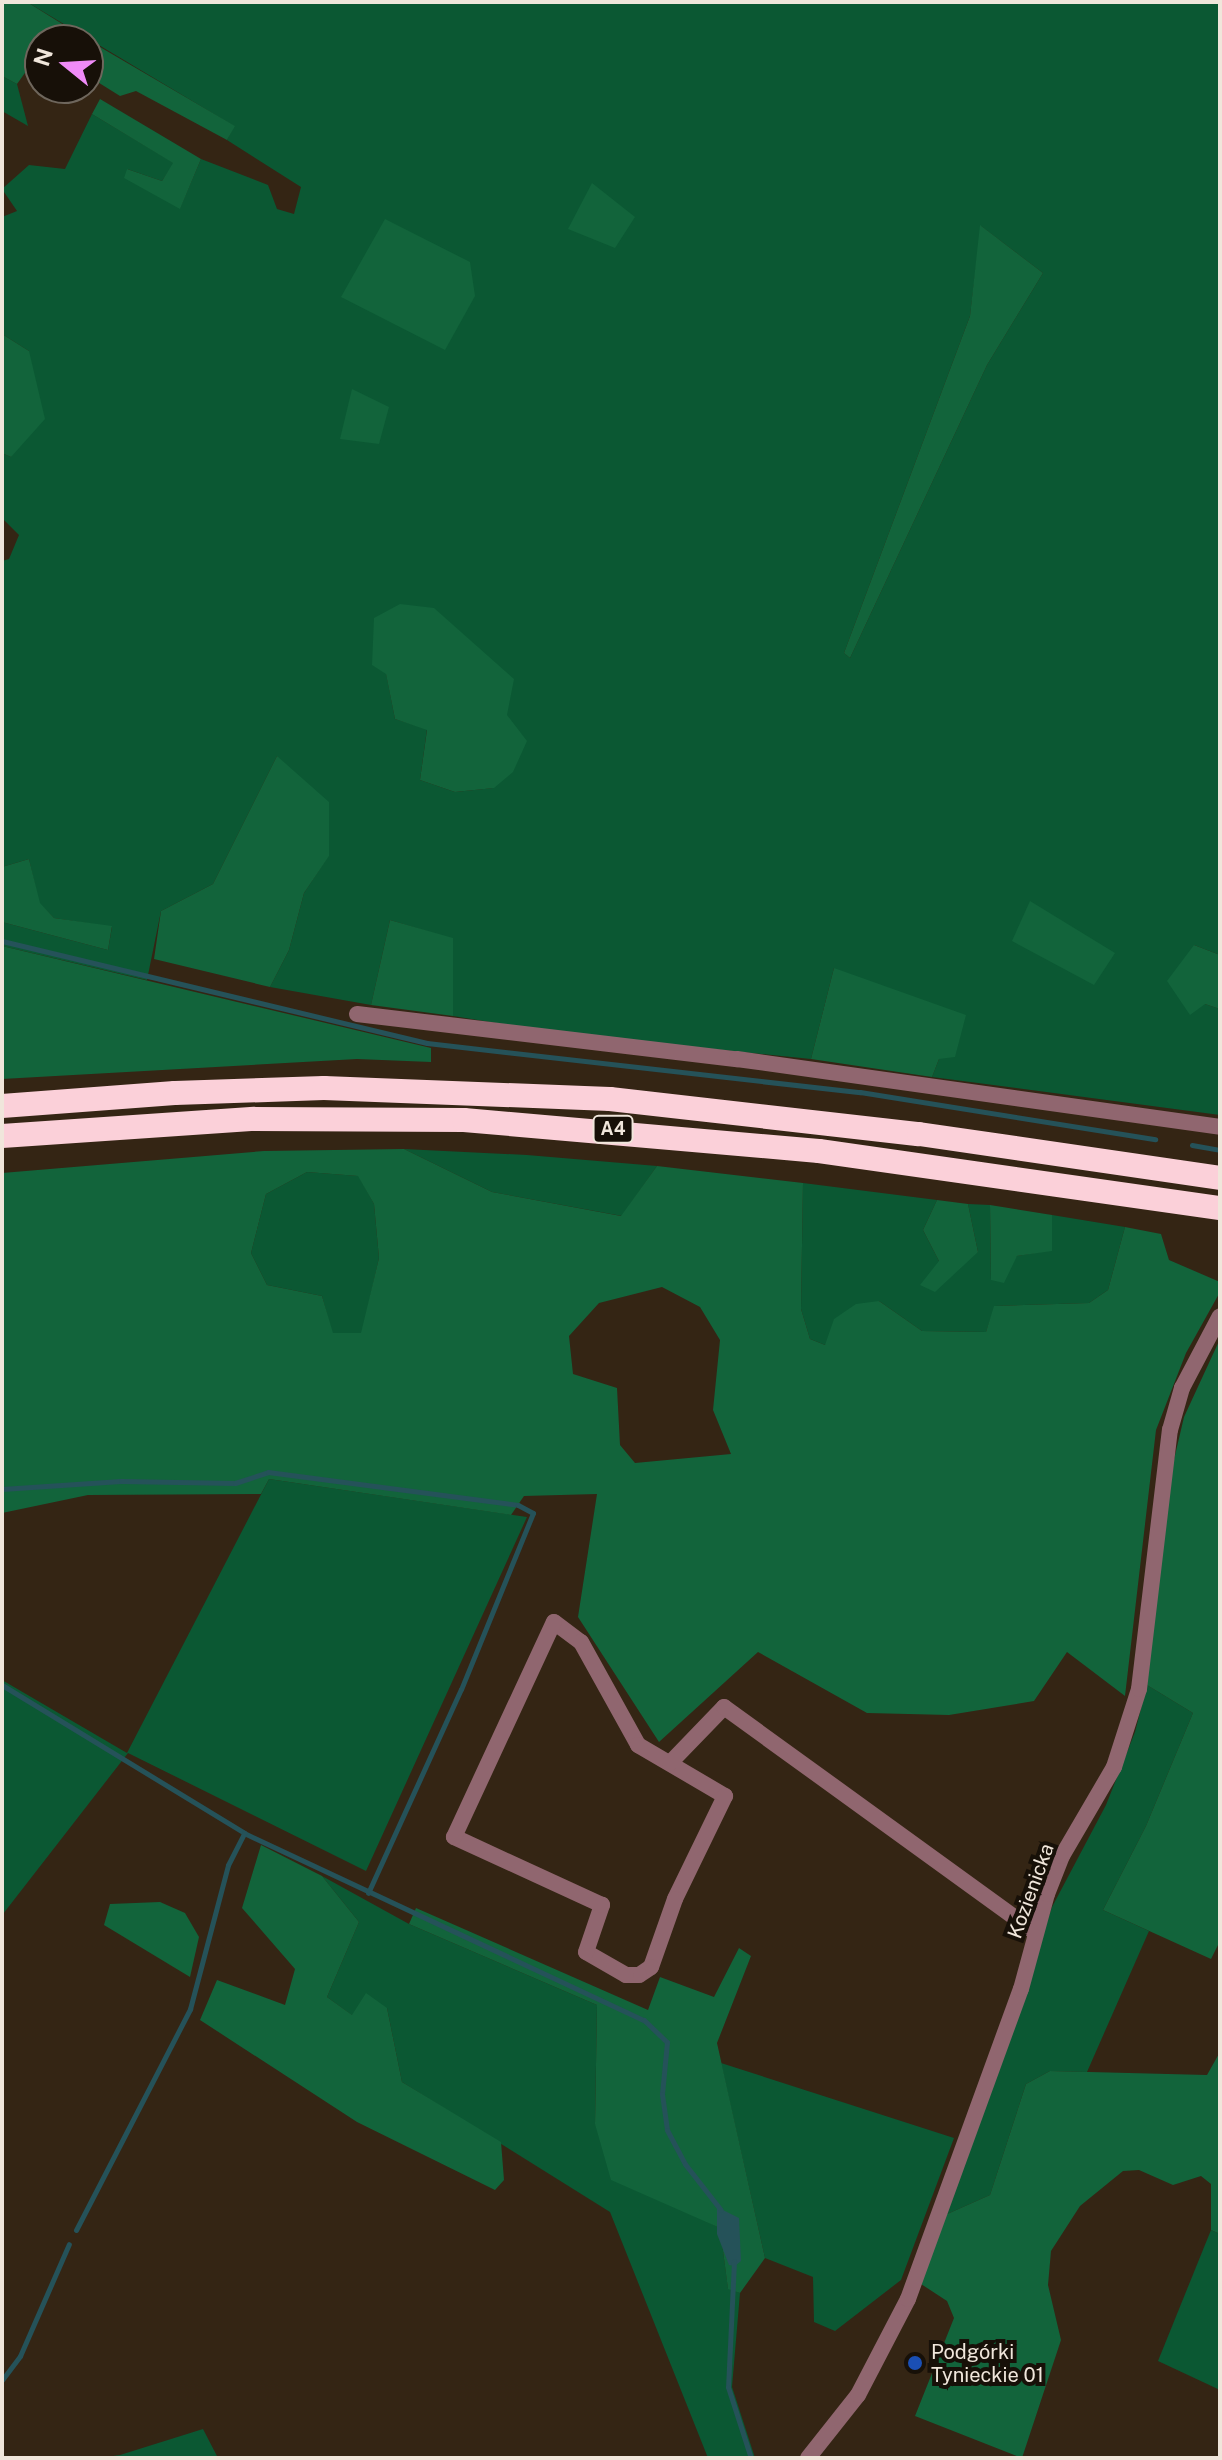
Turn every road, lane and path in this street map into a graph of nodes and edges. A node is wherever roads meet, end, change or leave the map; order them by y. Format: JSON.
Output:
{"nodes":[{"id":1,"x":357,"y":1014,"type":"dead end"},
{"id":2,"x":2,"y":1106,"type":"edge"},
{"id":3,"x":1220,"y":1127,"type":"edge"},
{"id":4,"x":2,"y":1136,"type":"edge"},
{"id":5,"x":1220,"y":1178,"type":"edge"},
{"id":6,"x":1220,"y":1208,"type":"edge"},
{"id":7,"x":1220,"y":1316,"type":"edge"},
{"id":8,"x":670,"y":1763,"type":"junction"},
{"id":9,"x":1035,"y":1932,"type":"junction"},
{"id":10,"x":808,"y":2458,"type":"edge"}],
"edges":[{"from":1,"to":3,"type":"street"},
{"from":2,"to":5,"type":"highway","number":"A4"},
{"from":4,"to":6,"type":"highway","number":"A4"},
{"from":7,"to":9,"type":"street","name":"Kozienicka"},
{"from":8,"to":8,"type":"street"},
{"from":8,"to":9,"type":"street"},
{"from":9,"to":10,"type":"street","name":"Kozienicka"}]}
